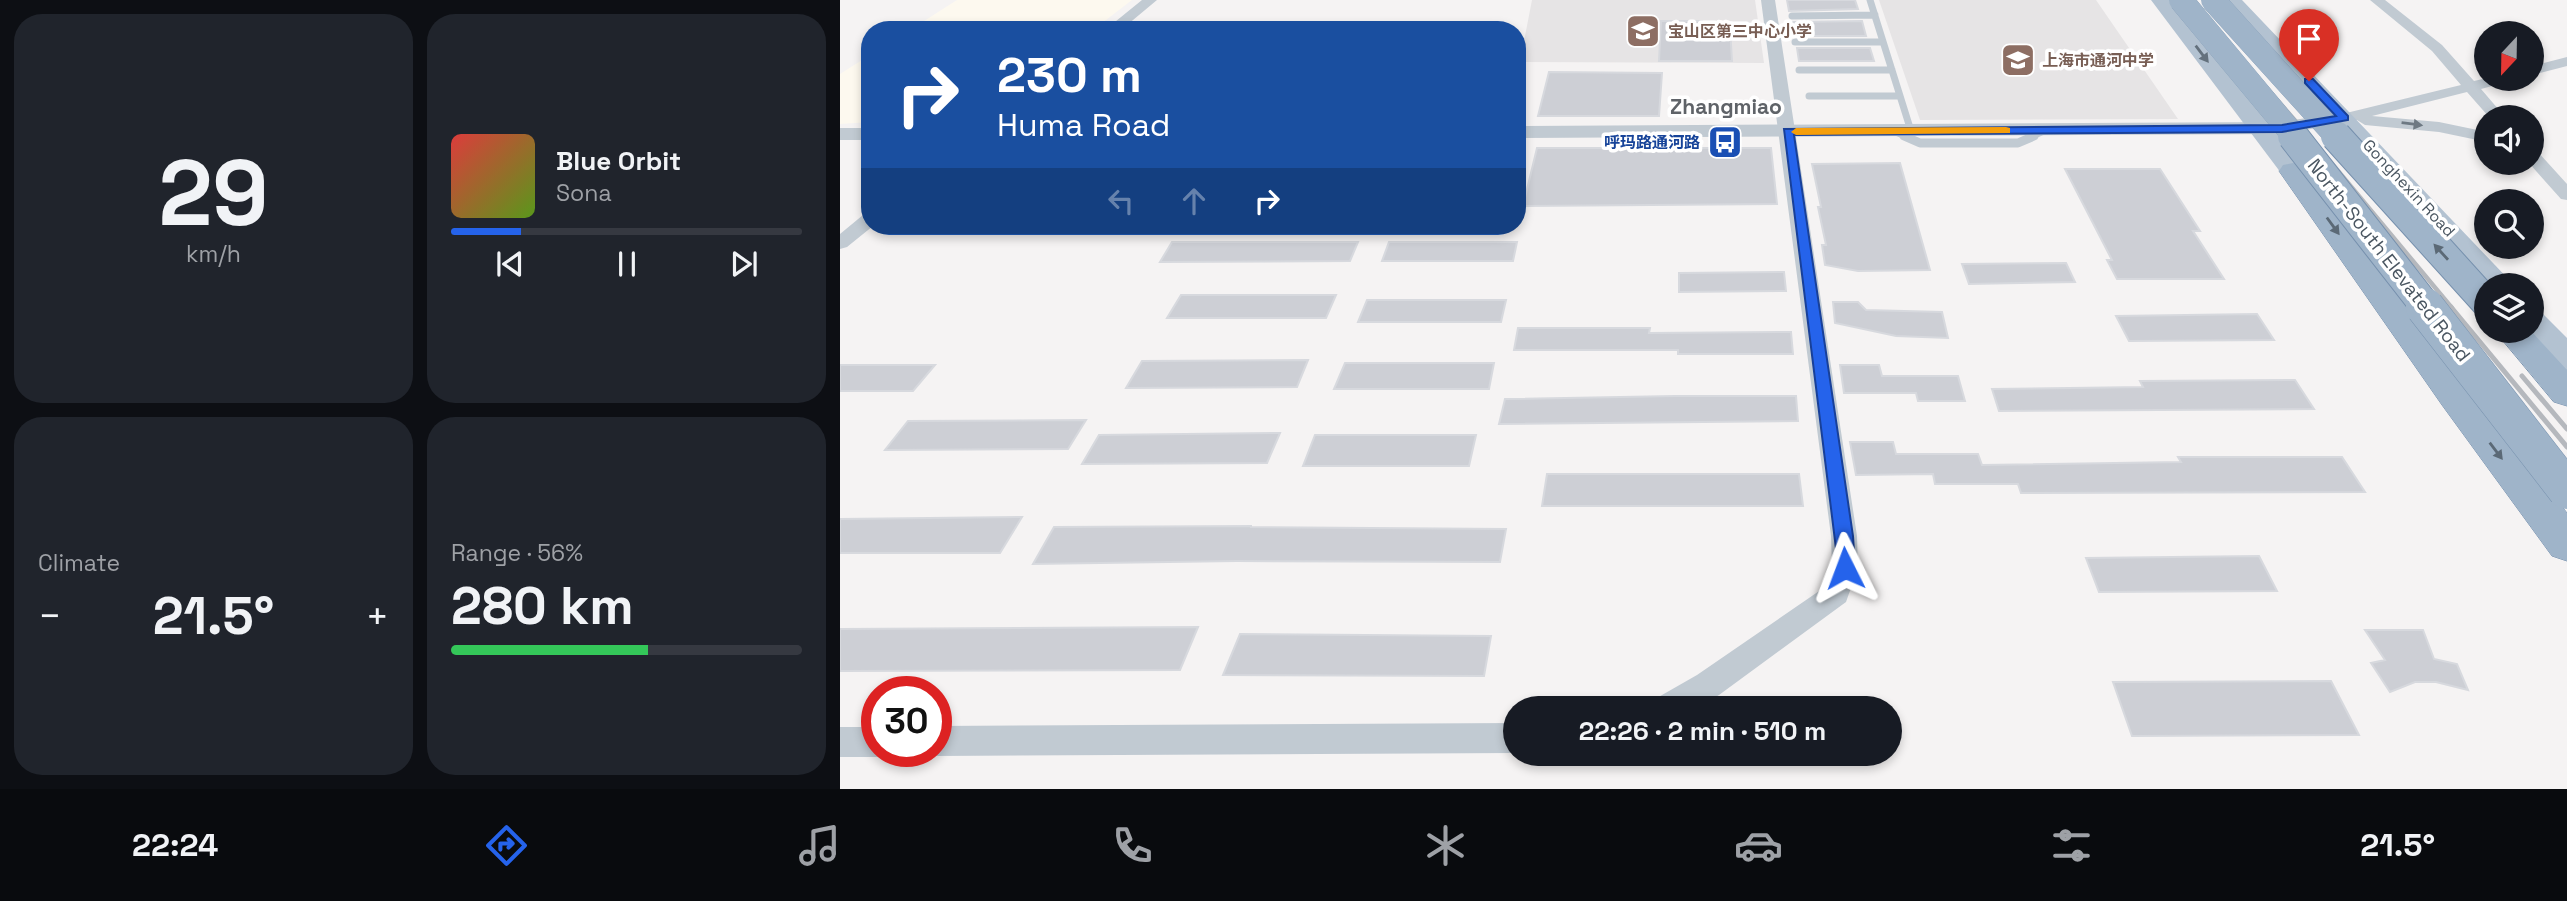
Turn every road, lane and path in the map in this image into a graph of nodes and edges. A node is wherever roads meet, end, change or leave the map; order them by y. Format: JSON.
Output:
{"nodes":[{"id":1,"x":1150,"y":0,"type":"edge"},
{"id":2,"x":1768,"y":0,"type":"edge"},
{"id":3,"x":1870,"y":0,"type":"edge"},
{"id":4,"x":2166,"y":0,"type":"edge"},
{"id":5,"x":2378,"y":0,"type":"edge"},
{"id":6,"x":2227,"y":1,"type":"edge"},
{"id":7,"x":1875,"y":15,"type":"junction"},
{"id":8,"x":1792,"y":16,"type":"dead end"},
{"id":9,"x":1123,"y":21,"type":"edge"},
{"id":10,"x":1795,"y":42,"type":"dead end"},
{"id":11,"x":1883,"y":42,"type":"junction"},
{"id":12,"x":2567,"y":61,"type":"edge"},
{"id":13,"x":2544,"y":68,"type":"edge"},
{"id":14,"x":1799,"y":70,"type":"dead end"},
{"id":15,"x":1892,"y":70,"type":"junction"},
{"id":16,"x":2474,"y":86,"type":"edge"},
{"id":17,"x":2470,"y":87,"type":"junction"},
{"id":18,"x":1810,"y":96,"type":"dead end"},
{"id":19,"x":1900,"y":96,"type":"junction"},
{"id":20,"x":2486,"y":105,"type":"edge"},
{"id":21,"x":2344,"y":118,"type":"junction"},
{"id":22,"x":2258,"y":128,"type":"junction"},
{"id":23,"x":1902,"y":131,"type":"junction"},
{"id":24,"x":1526,"y":132,"type":"edge"},
{"id":25,"x":1788,"y":132,"type":"junction"},
{"id":26,"x":840,"y":134,"type":"edge"},
{"id":27,"x":861,"y":134,"type":"edge"},
{"id":28,"x":2474,"y":134,"type":"edge"},
{"id":29,"x":2544,"y":169,"type":"edge"},
{"id":30,"x":2293,"y":171,"type":"junction"},
{"id":31,"x":2567,"y":195,"type":"edge"},
{"id":32,"x":861,"y":226,"type":"edge"},
{"id":33,"x":840,"y":243,"type":"edge"},
{"id":34,"x":2488,"y":273,"type":"edge"},
{"id":35,"x":2474,"y":288,"type":"edge"},
{"id":36,"x":2544,"y":334,"type":"edge"},
{"id":37,"x":2523,"y":343,"type":"edge"},
{"id":38,"x":2567,"y":359,"type":"edge"},
{"id":39,"x":2567,"y":393,"type":"edge"},
{"id":40,"x":2567,"y":465,"type":"edge"},
{"id":41,"x":2567,"y":490,"type":"edge"},
{"id":42,"x":2567,"y":544,"type":"edge"},
{"id":43,"x":1689,"y":696,"type":"edge"},
{"id":44,"x":1503,"y":738,"type":"edge"},
{"id":45,"x":952,"y":741,"type":"edge"},
{"id":46,"x":840,"y":742,"type":"edge"},
{"id":47,"x":861,"y":742,"type":"edge"}],
"edges":[{"from":1,"to":9,"type":"street"},
{"from":2,"to":25,"type":"street"},
{"from":3,"to":7,"type":"lane"},
{"from":4,"to":22,"type":"main road","one_way":true},
{"from":4,"to":41,"type":"highway","name":"North-South Elevated Road","bridge":true},
{"from":5,"to":17,"type":"street"},
{"from":6,"to":21,"type":"main road","name":"Gonghexin Road"},
{"from":35,"to":6,"type":"highway","name":"North-South Elevated Road","one_way":true,"bridge":true},
{"from":7,"to":8,"type":"lane"},
{"from":7,"to":11,"type":"lane"},
{"from":10,"to":11,"type":"lane"},
{"from":11,"to":15,"type":"lane"},
{"from":12,"to":13,"type":"street"},
{"from":14,"to":15,"type":"lane"},
{"from":15,"to":19,"type":"lane"},
{"from":16,"to":17,"type":"street"},
{"from":17,"to":20,"type":"street"},
{"from":17,"to":21,"type":"street"},
{"from":18,"to":19,"type":"lane"},
{"from":19,"to":23,"type":"lane"},
{"from":21,"to":22,"type":"street"},
{"from":21,"to":28,"type":"street","one_way":true},
{"from":21,"to":34,"type":"main road","name":"Gonghexin Road"},
{"from":22,"to":23,"type":"street"},
{"from":22,"to":30,"type":"main road"},
{"from":23,"to":25,"type":"street"},
{"from":24,"to":25,"type":"street"},
{"from":25,"to":43,"type":"street"},
{"from":26,"to":27,"type":"street"},
{"from":29,"to":31,"type":"street"},
{"from":30,"to":40,"type":"main road"},
{"from":30,"to":42,"type":"highway","one_way":true},
{"from":32,"to":33,"type":"street"},
{"from":36,"to":38,"type":"main road"},
{"from":37,"to":39,"type":"highway"},
{"from":44,"to":45,"type":"street"},
{"from":46,"to":47,"type":"street"}]}
